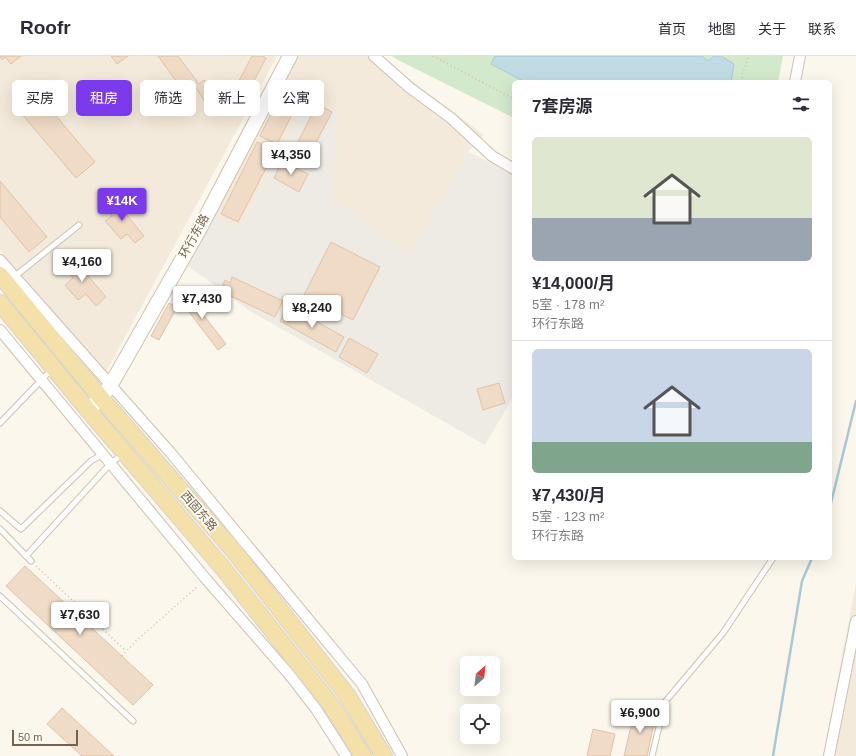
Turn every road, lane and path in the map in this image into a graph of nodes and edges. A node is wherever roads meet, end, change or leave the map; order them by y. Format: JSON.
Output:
{"nodes":[{"id":1,"x":290,"y":56,"type":"edge"},
{"id":2,"x":374,"y":56,"type":"edge"},
{"id":3,"x":433,"y":56,"type":"edge"},
{"id":4,"x":749,"y":56,"type":"edge"},
{"id":5,"x":800,"y":56,"type":"edge"},
{"id":6,"x":742,"y":80,"type":"edge"},
{"id":7,"x":795,"y":80,"type":"edge"},
{"id":8,"x":512,"y":98,"type":"edge"},
{"id":9,"x":512,"y":168,"type":"edge"},
{"id":10,"x":79,"y":225,"type":"dead end"},
{"id":11,"x":0,"y":260,"type":"edge"},
{"id":12,"x":7,"y":276,"type":"edge"},
{"id":13,"x":0,"y":304,"type":"edge"},
{"id":14,"x":0,"y":330,"type":"edge"},
{"id":15,"x":54,"y":368,"type":"junction"},
{"id":16,"x":41,"y":380,"type":"junction"},
{"id":17,"x":106,"y":392,"type":"junction"},
{"id":18,"x":88,"y":410,"type":"junction"},
{"id":19,"x":76,"y":421,"type":"junction"},
{"id":20,"x":0,"y":422,"type":"edge"},
{"id":21,"x":125,"y":452,"type":"junction"},
{"id":22,"x":103,"y":454,"type":"junction"},
{"id":23,"x":111,"y":463,"type":"junction"},
{"id":24,"x":0,"y":511,"type":"edge"},
{"id":25,"x":0,"y":529,"type":"edge"},
{"id":26,"x":26,"y":556,"type":"junction"},
{"id":27,"x":772,"y":560,"type":"edge"},
{"id":28,"x":31,"y":561,"type":"joint"},
{"id":29,"x":206,"y":579,"type":"junction"},
{"id":30,"x":0,"y":596,"type":"edge"},
{"id":31,"x":856,"y":621,"type":"edge"},
{"id":32,"x":126,"y":651,"type":"junction"},
{"id":33,"x":122,"y":656,"type":"dead end"},
{"id":34,"x":133,"y":720,"type":"dead end"},
{"id":35,"x":376,"y":754,"type":"edge"},
{"id":36,"x":346,"y":756,"type":"edge"},
{"id":37,"x":402,"y":756,"type":"edge"},
{"id":38,"x":652,"y":756,"type":"edge"},
{"id":39,"x":829,"y":756,"type":"edge"}],
"edges":[{"from":1,"to":17,"type":"street","name":"环行东路"},
{"from":2,"to":9,"type":"street"},
{"from":3,"to":8,"type":"path"},
{"from":4,"to":6,"type":"path"},
{"from":5,"to":7,"type":"street"},
{"from":10,"to":12,"type":"lane"},
{"from":11,"to":12,"type":"street"},
{"from":12,"to":17,"type":"main road","name":"西固东路"},
{"from":13,"to":15,"type":"main road","name":"西固东路"},
{"from":14,"to":16,"type":"street"},
{"from":15,"to":16,"type":"lane"},
{"from":15,"to":18,"type":"main road","name":"西固东路"},
{"from":16,"to":19,"type":"street"},
{"from":16,"to":20,"type":"lane"},
{"from":17,"to":18,"type":"street","name":"环行东路"},
{"from":17,"to":35,"type":"main road","name":"西固东路"},
{"from":17,"to":37,"type":"street"},
{"from":18,"to":19,"type":"street"},
{"from":18,"to":21,"type":"main road","name":"西固东路"},
{"from":19,"to":22,"type":"street"},
{"from":21,"to":23,"type":"lane"},
{"from":21,"to":35,"type":"main road","name":"西固东路"},
{"from":22,"to":23,"type":"street"},
{"from":22,"to":24,"type":"lane"},
{"from":23,"to":26,"type":"lane"},
{"from":23,"to":29,"type":"street"},
{"from":25,"to":26,"type":"lane"},
{"from":26,"to":28,"type":"lane"},
{"from":27,"to":38,"type":"lane"},
{"from":28,"to":32,"type":"path"},
{"from":29,"to":32,"type":"path"},
{"from":29,"to":36,"type":"street"},
{"from":30,"to":34,"type":"lane"},
{"from":31,"to":39,"type":"street"},
{"from":32,"to":33,"type":"path"}]}
